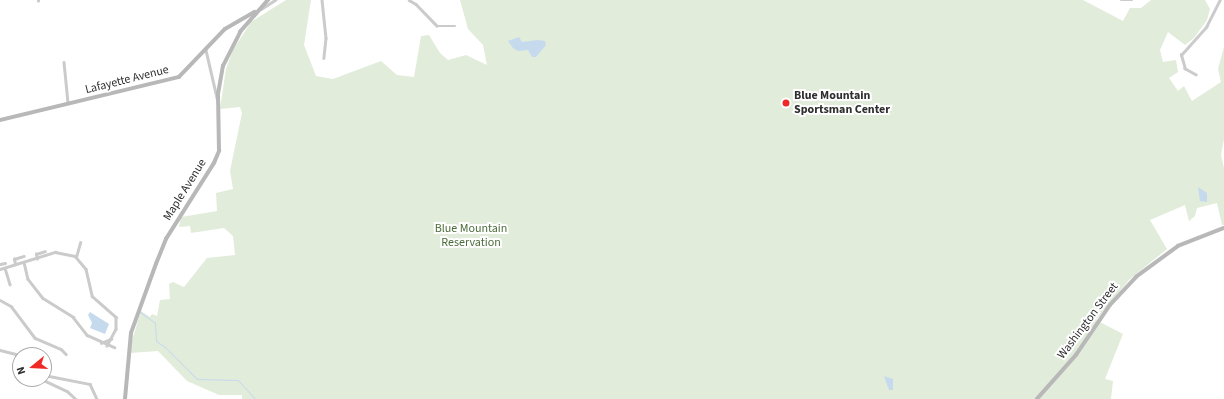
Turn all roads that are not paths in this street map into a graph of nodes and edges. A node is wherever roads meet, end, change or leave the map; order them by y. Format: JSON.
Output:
{"nodes":[{"id":1,"x":268,"y":0,"type":"edge"},
{"id":2,"x":275,"y":0,"type":"edge"},
{"id":3,"x":322,"y":0,"type":"edge"},
{"id":4,"x":409,"y":0,"type":"edge"},
{"id":5,"x":1121,"y":0,"type":"edge"},
{"id":6,"x":1132,"y":0,"type":"edge"},
{"id":7,"x":1220,"y":0,"type":"edge"},
{"id":8,"x":258,"y":10,"type":"junction"},
{"id":9,"x":456,"y":26,"type":"dead end"},
{"id":10,"x":206,"y":50,"type":"junction"},
{"id":11,"x":324,"y":58,"type":"dead end"},
{"id":12,"x":64,"y":62,"type":"dead end"},
{"id":13,"x":1196,"y":75,"type":"dead end"},
{"id":14,"x":218,"y":102,"type":"junction"},
{"id":15,"x":68,"y":103,"type":"junction"},
{"id":16,"x":0,"y":120,"type":"edge"},
{"id":17,"x":1224,"y":228,"type":"edge"},
{"id":18,"x":80,"y":243,"type":"dead end"},
{"id":19,"x":45,"y":250,"type":"dead end"},
{"id":20,"x":24,"y":256,"type":"dead end"},
{"id":21,"x":76,"y":257,"type":"junction"},
{"id":22,"x":37,"y":259,"type":"junction"},
{"id":23,"x":24,"y":262,"type":"junction"},
{"id":24,"x":6,"y":263,"type":"dead end"},
{"id":25,"x":0,"y":264,"type":"edge"},
{"id":26,"x":15,"y":264,"type":"junction"},
{"id":27,"x":5,"y":268,"type":"junction"},
{"id":28,"x":0,"y":269,"type":"edge"},
{"id":29,"x":10,"y":284,"type":"dead end"},
{"id":30,"x":0,"y":300,"type":"edge"},
{"id":31,"x":112,"y":339,"type":"junction"},
{"id":32,"x":101,"y":343,"type":"junction"},
{"id":33,"x":107,"y":346,"type":"junction"},
{"id":34,"x":114,"y":348,"type":"dead end"},
{"id":35,"x":0,"y":350,"type":"edge"},
{"id":36,"x":12,"y":353,"type":"edge"},
{"id":37,"x":66,"y":354,"type":"dead end"},
{"id":38,"x":52,"y":377,"type":"edge"},
{"id":39,"x":52,"y":383,"type":"edge"},
{"id":40,"x":76,"y":399,"type":"edge"},
{"id":41,"x":97,"y":399,"type":"edge"},
{"id":42,"x":125,"y":399,"type":"edge"},
{"id":43,"x":1037,"y":399,"type":"edge"}],
"edges":[{"from":1,"to":8,"type":"street","name":"Maple Avenue"},
{"from":2,"to":8,"type":"street"},
{"from":3,"to":11,"type":"street"},
{"from":4,"to":9,"type":"street"},
{"from":5,"to":6,"type":"street"},
{"from":7,"to":13,"type":"street"},
{"from":8,"to":10,"type":"street","name":"Lafayette Avenue"},
{"from":8,"to":14,"type":"street","name":"Maple Avenue"},
{"from":10,"to":14,"type":"street"},
{"from":10,"to":15,"type":"street","name":"Lafayette Avenue"},
{"from":12,"to":15,"type":"street"},
{"from":14,"to":42,"type":"street","name":"Maple Avenue"},
{"from":15,"to":16,"type":"street","name":"Lafayette Avenue"},
{"from":17,"to":43,"type":"street","name":"Washington Street"},
{"from":18,"to":21,"type":"street"},
{"from":19,"to":22,"type":"street"},
{"from":20,"to":26,"type":"street"},
{"from":21,"to":22,"type":"street"},
{"from":21,"to":31,"type":"street"},
{"from":22,"to":23,"type":"street"},
{"from":23,"to":26,"type":"street"},
{"from":23,"to":32,"type":"street"},
{"from":24,"to":25,"type":"street"},
{"from":26,"to":27,"type":"street"},
{"from":27,"to":28,"type":"street"},
{"from":27,"to":29,"type":"street"},
{"from":30,"to":37,"type":"street"},
{"from":31,"to":32,"type":"street"},
{"from":31,"to":33,"type":"street"},
{"from":32,"to":33,"type":"street"},
{"from":33,"to":34,"type":"street"},
{"from":35,"to":36,"type":"street"},
{"from":38,"to":41,"type":"street"},
{"from":39,"to":40,"type":"street"}]}
